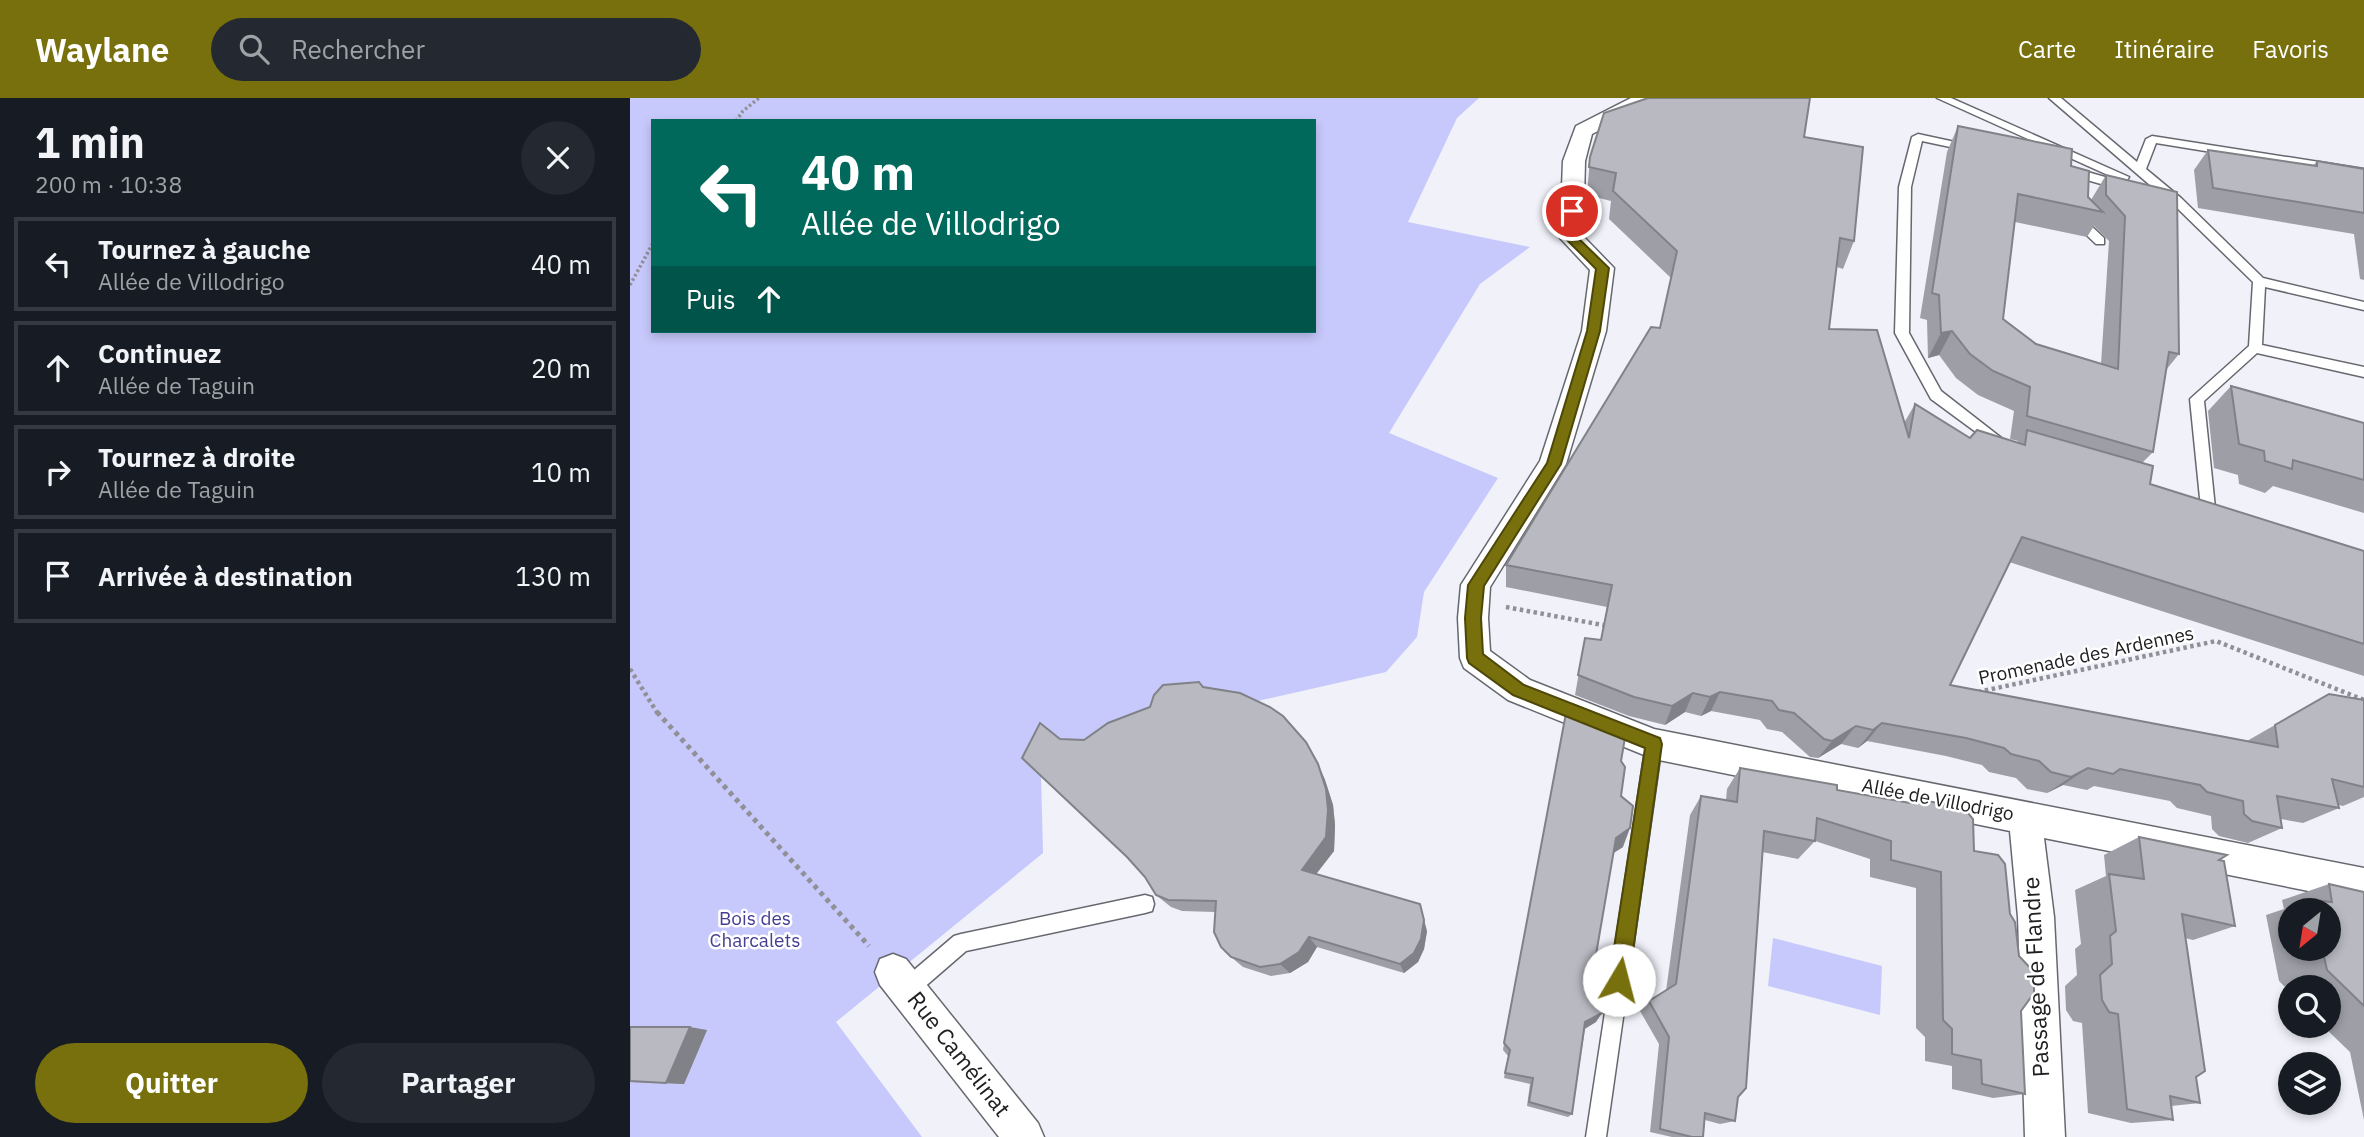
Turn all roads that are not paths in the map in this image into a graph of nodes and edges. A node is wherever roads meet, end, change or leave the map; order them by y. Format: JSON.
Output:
{"nodes":[{"id":1,"x":1647,"y":98,"type":"edge"},
{"id":2,"x":1942,"y":98,"type":"edge"},
{"id":3,"x":2054,"y":98,"type":"edge"},
{"id":4,"x":1984,"y":151,"type":"edge"},
{"id":5,"x":2062,"y":169,"type":"edge"},
{"id":6,"x":2140,"y":170,"type":"junction"},
{"id":7,"x":2364,"y":173,"type":"edge"},
{"id":8,"x":2083,"y":187,"type":"junction"},
{"id":9,"x":2177,"y":201,"type":"junction"},
{"id":10,"x":2100,"y":241,"type":"edge"},
{"id":11,"x":2259,"y":281,"type":"junction"},
{"id":12,"x":2364,"y":306,"type":"edge"},
{"id":13,"x":2255,"y":348,"type":"junction"},
{"id":14,"x":2364,"y":372,"type":"edge"},
{"id":15,"x":2012,"y":448,"type":"edge"},
{"id":16,"x":2208,"y":508,"type":"edge"},
{"id":17,"x":1654,"y":744,"type":"junction"},
{"id":18,"x":2025,"y":816,"type":"junction"},
{"id":19,"x":2364,"y":885,"type":"edge"},
{"id":20,"x":1145,"y":904,"type":"edge"},
{"id":21,"x":900,"y":980,"type":"joint"},
{"id":22,"x":1024,"y":1137,"type":"edge"},
{"id":23,"x":1596,"y":1137,"type":"edge"},
{"id":24,"x":2045,"y":1137,"type":"edge"}],
"edges":[{"from":1,"to":17,"type":"street","name":"Allée de Villodrigo"},
{"from":2,"to":9,"type":"lane"},
{"from":3,"to":6,"type":"lane"},
{"from":4,"to":15,"type":"lane"},
{"from":5,"to":8,"type":"lane"},
{"from":6,"to":7,"type":"lane"},
{"from":6,"to":9,"type":"lane"},
{"from":8,"to":9,"type":"lane"},
{"from":8,"to":10,"type":"lane"},
{"from":9,"to":11,"type":"lane"},
{"from":11,"to":12,"type":"lane"},
{"from":11,"to":13,"type":"lane"},
{"from":13,"to":14,"type":"lane"},
{"from":13,"to":16,"type":"lane"},
{"from":17,"to":18,"type":"street","name":"Allée de Villodrigo"},
{"from":17,"to":23,"type":"lane"},
{"from":18,"to":19,"type":"street","name":"Allée de Villodrigo"},
{"from":18,"to":24,"type":"street","name":"Passage de Flandre"},
{"from":20,"to":21,"type":"lane"},
{"from":21,"to":22,"type":"street","name":"Rue Camélinat"}]}
